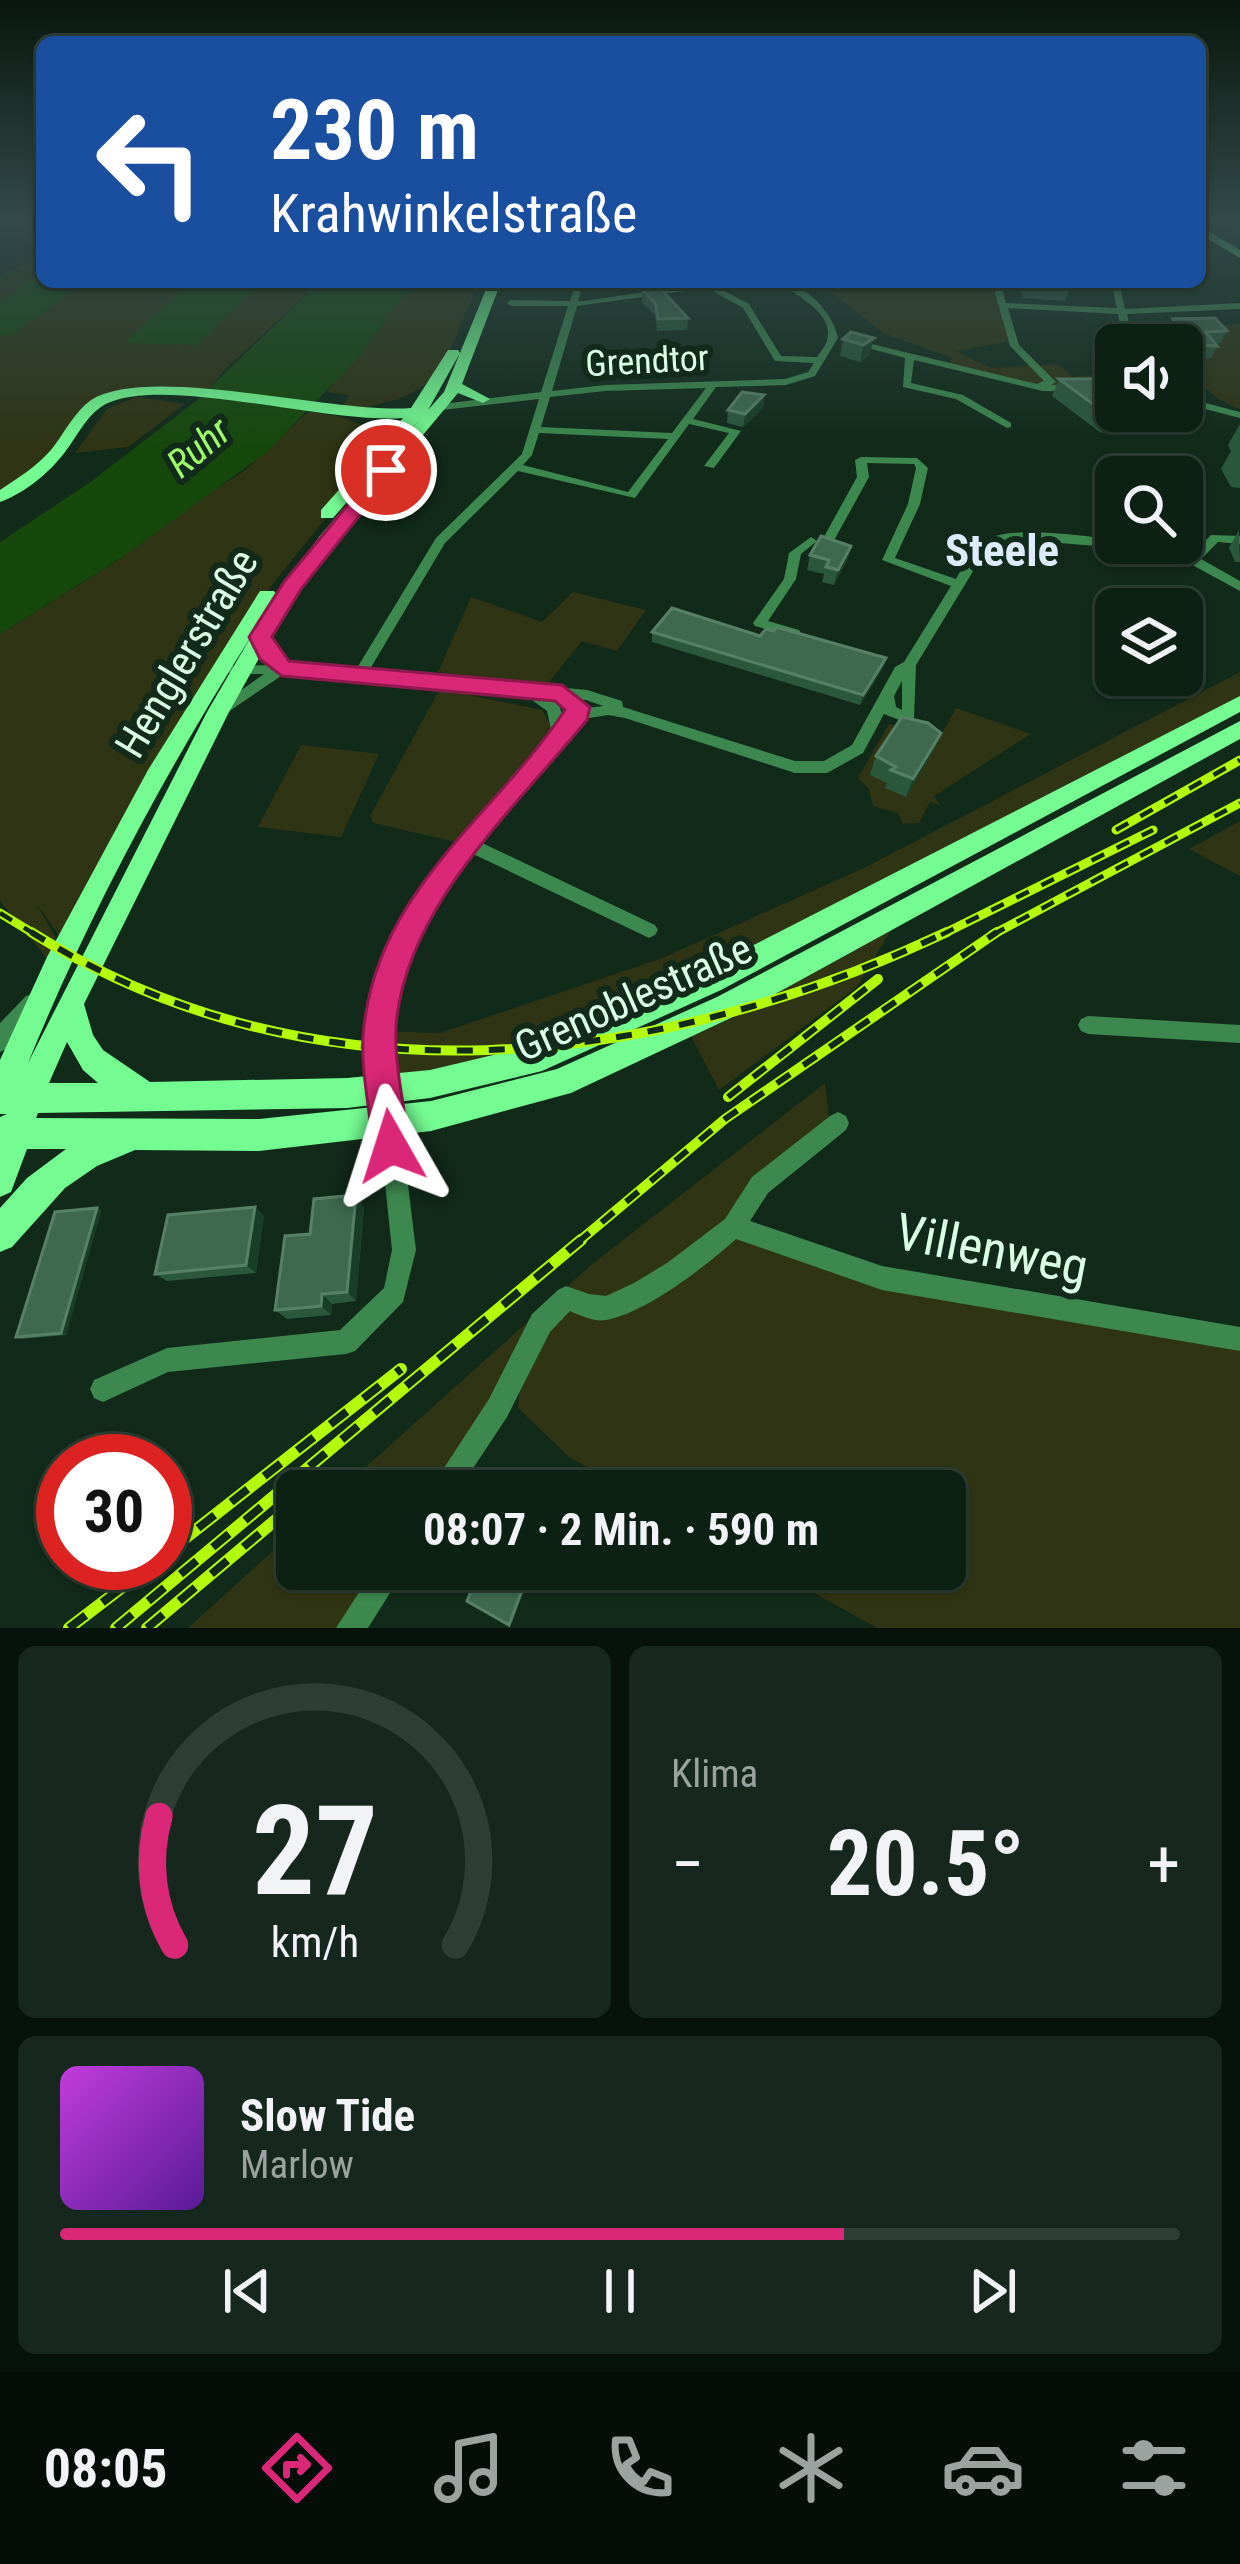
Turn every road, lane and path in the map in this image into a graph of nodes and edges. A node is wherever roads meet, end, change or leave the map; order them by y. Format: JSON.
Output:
{"nodes":[{"id":1,"x":476,"y":296,"type":"edge"},
{"id":2,"x":490,"y":296,"type":"edge"},
{"id":3,"x":576,"y":296,"type":"edge"},
{"id":4,"x":629,"y":296,"type":"edge"},
{"id":5,"x":728,"y":296,"type":"edge"},
{"id":6,"x":801,"y":296,"type":"edge"},
{"id":7,"x":1000,"y":296,"type":"edge"},
{"id":8,"x":1117,"y":296,"type":"edge"},
{"id":9,"x":511,"y":303,"type":"dead end"},
{"id":10,"x":573,"y":305,"type":"junction"},
{"id":11,"x":1003,"y":305,"type":"junction"},
{"id":12,"x":1240,"y":306,"type":"edge"},
{"id":13,"x":1120,"y":312,"type":"junction"},
{"id":14,"x":1123,"y":324,"type":"edge"},
{"id":15,"x":833,"y":338,"type":"junction"},
{"id":16,"x":910,"y":357,"type":"junction"},
{"id":17,"x":821,"y":360,"type":"junction"},
{"id":18,"x":714,"y":383,"type":"junction"},
{"id":19,"x":436,"y":385,"type":"junction"},
{"id":20,"x":455,"y":386,"type":"junction"},
{"id":21,"x":1032,"y":386,"type":"junction"},
{"id":22,"x":1095,"y":388,"type":"edge"},
{"id":23,"x":548,"y":393,"type":"junction"},
{"id":24,"x":483,"y":400,"type":"junction"},
{"id":25,"x":1203,"y":405,"type":"edge"},
{"id":26,"x":374,"y":410,"type":"junction"},
{"id":27,"x":427,"y":411,"type":"junction"},
{"id":28,"x":326,"y":412,"type":"junction"},
{"id":29,"x":1240,"y":415,"type":"edge"},
{"id":30,"x":688,"y":421,"type":"junction"},
{"id":31,"x":1007,"y":425,"type":"dead end"},
{"id":32,"x":537,"y":430,"type":"junction"},
{"id":33,"x":677,"y":436,"type":"junction"},
{"id":34,"x":388,"y":442,"type":"junction"},
{"id":35,"x":710,"y":466,"type":"dead end"},
{"id":36,"x":517,"y":467,"type":"junction"},
{"id":37,"x":0,"y":497,"type":"edge"},
{"id":38,"x":1240,"y":540,"type":"edge"},
{"id":39,"x":1095,"y":544,"type":"edge"},
{"id":40,"x":1203,"y":550,"type":"edge"},
{"id":41,"x":1203,"y":562,"type":"edge"},
{"id":42,"x":959,"y":584,"type":"junction"},
{"id":43,"x":1240,"y":587,"type":"edge"},
{"id":44,"x":261,"y":637,"type":"junction"},
{"id":45,"x":818,"y":640,"type":"edge"},
{"id":46,"x":899,"y":665,"type":"junction"},
{"id":47,"x":282,"y":668,"type":"junction"},
{"id":48,"x":230,"y":669,"type":"junction"},
{"id":49,"x":361,"y":673,"type":"junction"},
{"id":50,"x":529,"y":691,"type":"junction"},
{"id":51,"x":562,"y":693,"type":"junction"},
{"id":52,"x":886,"y":695,"type":"junction"},
{"id":53,"x":1240,"y":703,"type":"edge"},
{"id":54,"x":218,"y":712,"type":"junction"},
{"id":55,"x":578,"y":714,"type":"junction"},
{"id":56,"x":1240,"y":729,"type":"edge"},
{"id":57,"x":690,"y":733,"type":"junction"},
{"id":58,"x":560,"y":734,"type":"junction"},
{"id":59,"x":467,"y":844,"type":"junction"},
{"id":60,"x":649,"y":930,"type":"dead end"},
{"id":61,"x":57,"y":999,"type":"junction"},
{"id":62,"x":1088,"y":1025,"type":"dead end"},
{"id":63,"x":1240,"y":1034,"type":"edge"},
{"id":64,"x":0,"y":1040,"type":"edge"},
{"id":65,"x":386,"y":1090,"type":"junction"},
{"id":66,"x":146,"y":1096,"type":"junction"},
{"id":67,"x":9,"y":1097,"type":"edge"},
{"id":68,"x":389,"y":1123,"type":"junction"},
{"id":69,"x":838,"y":1123,"type":"dead end"},
{"id":70,"x":8,"y":1132,"type":"edge"},
{"id":71,"x":153,"y":1133,"type":"junction"},
{"id":72,"x":0,"y":1180,"type":"edge"},
{"id":73,"x":733,"y":1227,"type":"junction"},
{"id":74,"x":0,"y":1235,"type":"edge"},
{"id":75,"x":1240,"y":1339,"type":"edge"},
{"id":76,"x":103,"y":1389,"type":"dead end"},
{"id":77,"x":456,"y":1470,"type":"edge"},
{"id":78,"x":377,"y":1590,"type":"edge"},
{"id":79,"x":351,"y":1628,"type":"edge"}],
"edges":[{"from":1,"to":19,"type":"main road","name":"Henglerstraße"},
{"from":2,"to":20,"type":"main road","name":"Henglerstraße"},
{"from":3,"to":10,"type":"street"},
{"from":4,"to":10,"type":"street"},
{"from":5,"to":17,"type":"street"},
{"from":6,"to":15,"type":"street"},
{"from":7,"to":11,"type":"street"},
{"from":8,"to":13,"type":"street"},
{"from":9,"to":10,"type":"street"},
{"from":10,"to":23,"type":"street"},
{"from":11,"to":13,"type":"street"},
{"from":11,"to":21,"type":"street"},
{"from":12,"to":13,"type":"street"},
{"from":13,"to":14,"type":"street"},
{"from":15,"to":16,"type":"street"},
{"from":15,"to":17,"type":"street"},
{"from":16,"to":21,"type":"street"},
{"from":16,"to":31,"type":"street"},
{"from":17,"to":18,"type":"street","name":"Grendtor"},
{"from":18,"to":23,"type":"street","name":"Grendtor"},
{"from":18,"to":30,"type":"street"},
{"from":19,"to":26,"type":"main road"},
{"from":19,"to":27,"type":"main road","name":"Henglerstraße"},
{"from":20,"to":24,"type":"main road"},
{"from":20,"to":27,"type":"main road","name":"Henglerstraße"},
{"from":21,"to":22,"type":"street"},
{"from":23,"to":24,"type":"street","name":"Grendtor"},
{"from":23,"to":32,"type":"street"},
{"from":24,"to":27,"type":"street","name":"Grendtor"},
{"from":25,"to":29,"type":"street"},
{"from":26,"to":27,"type":"main road"},
{"from":26,"to":28,"type":"main road"},
{"from":27,"to":28,"type":"main road"},
{"from":27,"to":34,"type":"main road","name":"Henglerstraße"},
{"from":27,"to":44,"type":"main road","name":"Henglerstraße"},
{"from":28,"to":34,"type":"main road"},
{"from":28,"to":37,"type":"main road"},
{"from":30,"to":33,"type":"street"},
{"from":30,"to":35,"type":"street"},
{"from":32,"to":33,"type":"street"},
{"from":32,"to":36,"type":"street"},
{"from":33,"to":36,"type":"street"},
{"from":34,"to":48,"type":"main road","name":"Henglerstraße"},
{"from":36,"to":49,"type":"street"},
{"from":38,"to":40,"type":"street"},
{"from":39,"to":42,"type":"street"},
{"from":41,"to":43,"type":"street"},
{"from":42,"to":45,"type":"street"},
{"from":42,"to":46,"type":"street"},
{"from":44,"to":47,"type":"street"},
{"from":44,"to":48,"type":"main road","name":"Henglerstraße"},
{"from":46,"to":52,"type":"street"},
{"from":46,"to":52,"type":"street"},
{"from":47,"to":48,"type":"street"},
{"from":47,"to":49,"type":"street"},
{"from":47,"to":54,"type":"street"},
{"from":48,"to":54,"type":"main road","name":"Henglerstraße"},
{"from":48,"to":61,"type":"main road","name":"Henglerstraße"},
{"from":49,"to":50,"type":"street"},
{"from":50,"to":51,"type":"street"},
{"from":50,"to":58,"type":"street"},
{"from":51,"to":55,"type":"street"},
{"from":51,"to":57,"type":"street"},
{"from":52,"to":57,"type":"street"},
{"from":53,"to":65,"type":"main road","name":"Grenoblestraße"},
{"from":54,"to":61,"type":"main road","name":"Henglerstraße"},
{"from":55,"to":57,"type":"street"},
{"from":55,"to":58,"type":"street"},
{"from":56,"to":68,"type":"main road","name":"Grenoblestraße"},
{"from":58,"to":59,"type":"street"},
{"from":59,"to":60,"type":"street"},
{"from":59,"to":65,"type":"street"},
{"from":61,"to":64,"type":"street"},
{"from":61,"to":66,"type":"main road"},
{"from":61,"to":67,"type":"main road","name":"Henglerstraße"},
{"from":62,"to":63,"type":"street"},
{"from":65,"to":66,"type":"main road","name":"Grenoblestraße"},
{"from":65,"to":68,"type":"street"},
{"from":66,"to":67,"type":"main road","name":"Grenoblestraße"},
{"from":67,"to":70,"type":"main road","name":"Henglerstraße"},
{"from":68,"to":71,"type":"main road","name":"Grenoblestraße"},
{"from":68,"to":76,"type":"street"},
{"from":69,"to":73,"type":"street"},
{"from":70,"to":71,"type":"main road","name":"Grenoblestraße"},
{"from":70,"to":72,"type":"main road","name":"Henglerstraße"},
{"from":71,"to":74,"type":"main road"},
{"from":73,"to":75,"type":"street","name":"Villenweg"},
{"from":73,"to":77,"type":"street"},
{"from":78,"to":79,"type":"street"}]}
